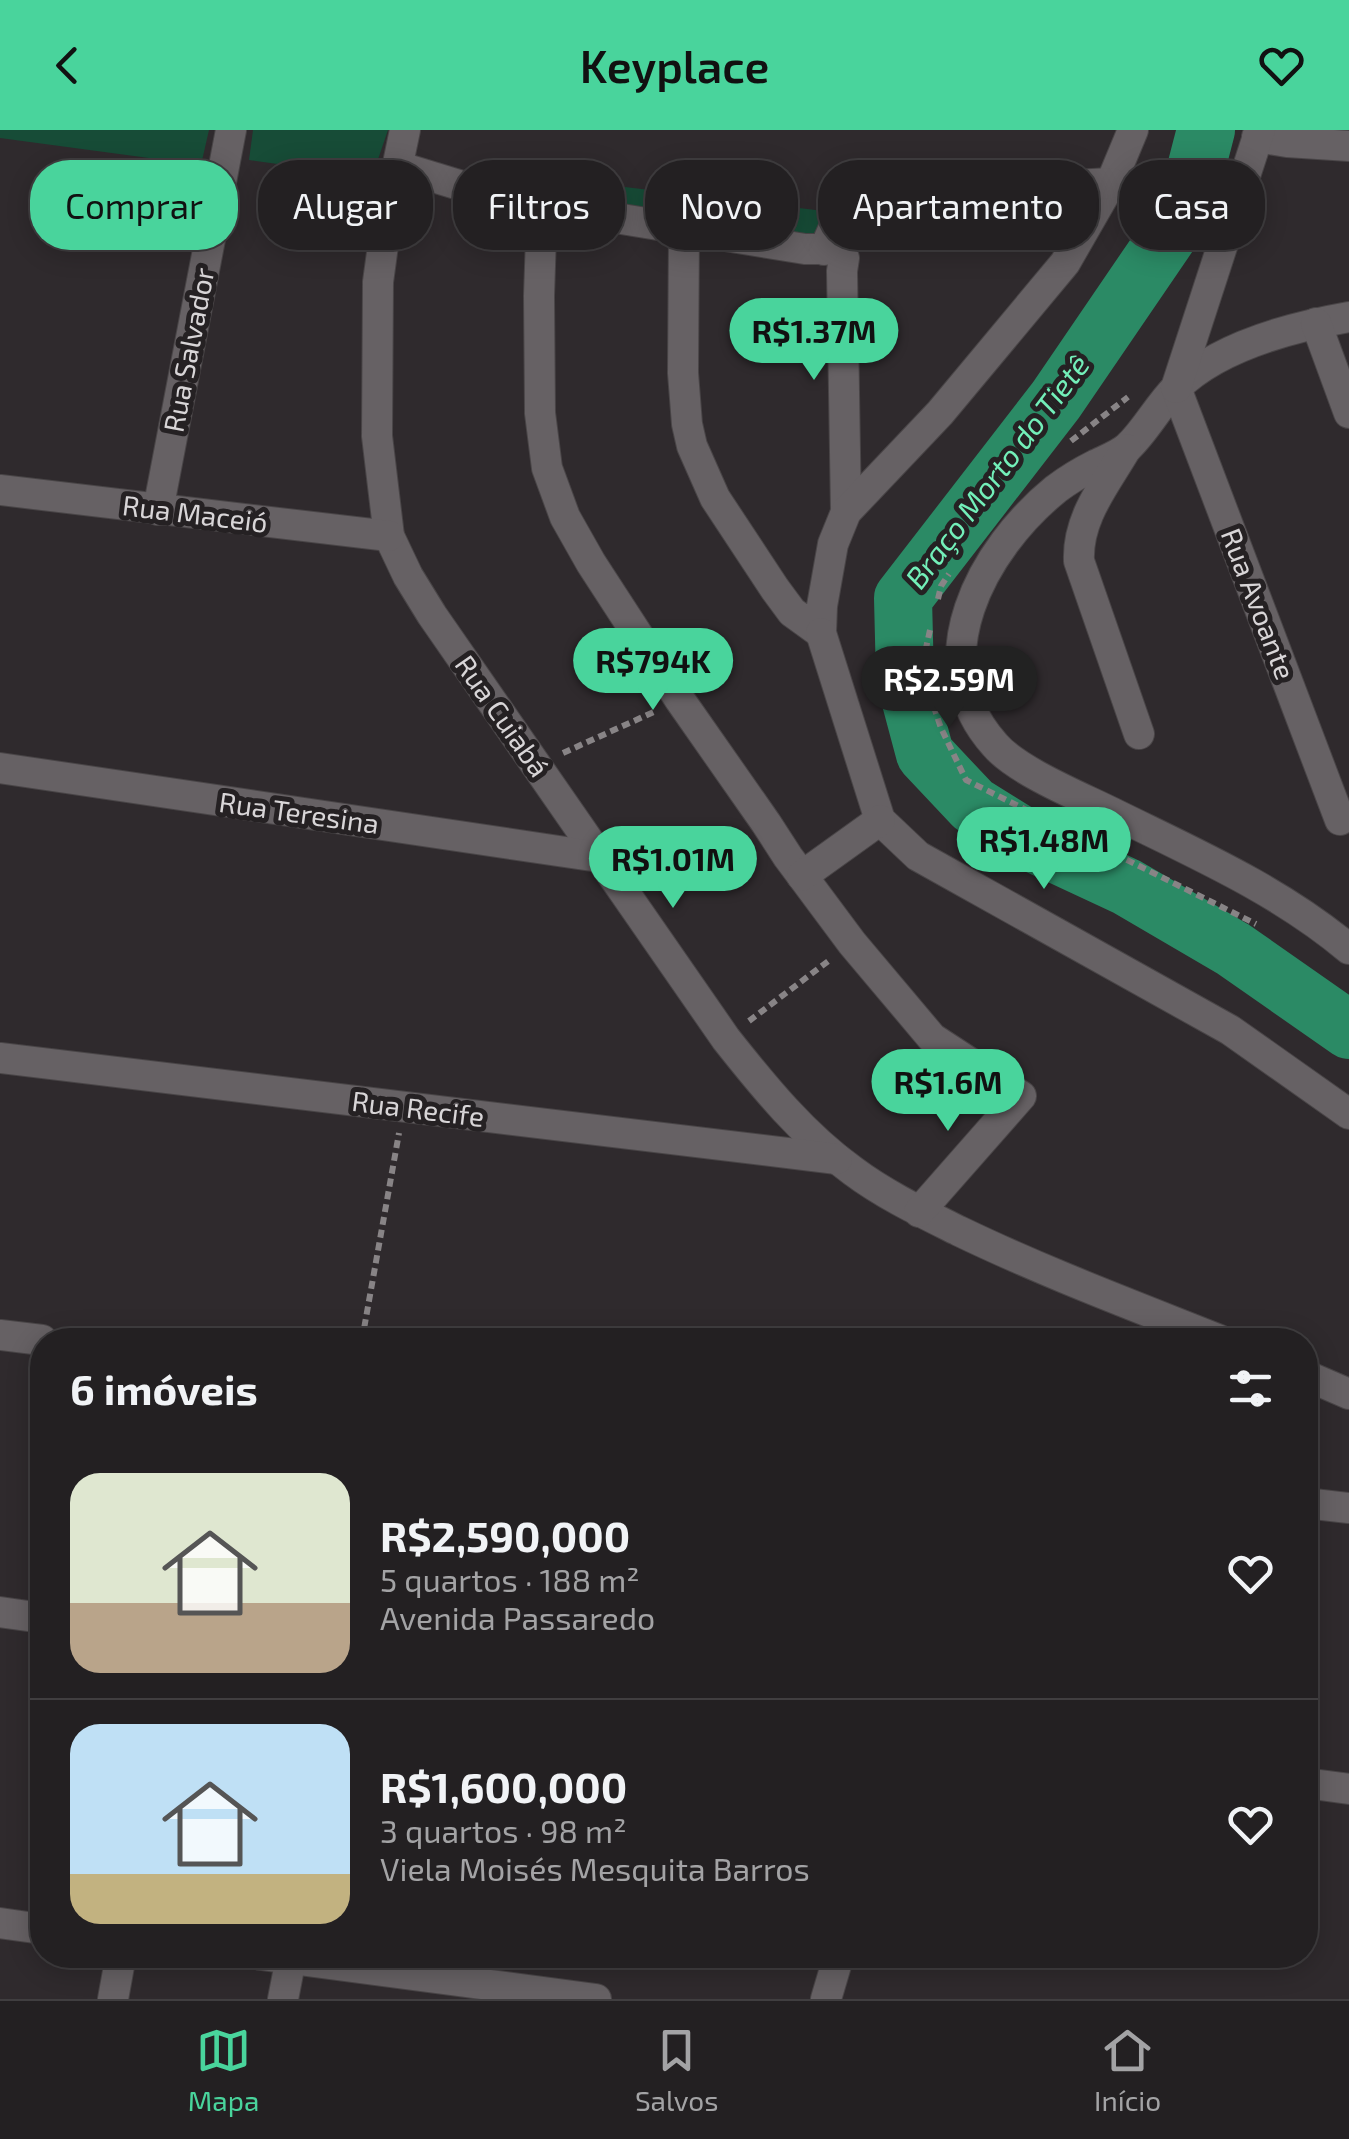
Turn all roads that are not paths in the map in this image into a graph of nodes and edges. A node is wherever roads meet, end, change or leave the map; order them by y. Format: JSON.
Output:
{"nodes":[{"id":1,"x":231,"y":130,"type":"edge"},
{"id":2,"x":405,"y":130,"type":"edge"},
{"id":3,"x":1133,"y":130,"type":"edge"},
{"id":4,"x":1258,"y":134,"type":"edge"},
{"id":5,"x":1349,"y":146,"type":"edge"},
{"id":6,"x":398,"y":160,"type":"edge"},
{"id":7,"x":1111,"y":183,"type":"junction"},
{"id":8,"x":798,"y":249,"type":"edge"},
{"id":9,"x":382,"y":250,"type":"edge"},
{"id":10,"x":541,"y":250,"type":"edge"},
{"id":11,"x":684,"y":250,"type":"edge"},
{"id":12,"x":834,"y":254,"type":"junction"},
{"id":13,"x":1349,"y":316,"type":"edge"},
{"id":14,"x":1316,"y":322,"type":"junction"},
{"id":15,"x":1176,"y":388,"type":"junction"},
{"id":16,"x":1349,"y":413,"type":"edge"},
{"id":17,"x":1126,"y":449,"type":"junction"},
{"id":18,"x":0,"y":490,"type":"edge"},
{"id":19,"x":158,"y":510,"type":"junction"},
{"id":20,"x":846,"y":512,"type":"junction"},
{"id":21,"x":389,"y":536,"type":"junction"},
{"id":22,"x":821,"y":619,"type":"junction"},
{"id":23,"x":1139,"y":734,"type":"dead end"},
{"id":24,"x":0,"y":768,"type":"edge"},
{"id":25,"x":880,"y":820,"type":"junction"},
{"id":26,"x":1340,"y":820,"type":"dead end"},
{"id":27,"x":599,"y":857,"type":"junction"},
{"id":28,"x":802,"y":876,"type":"junction"},
{"id":29,"x":1349,"y":949,"type":"edge"},
{"id":30,"x":0,"y":1058,"type":"edge"},
{"id":31,"x":1349,"y":1114,"type":"edge"},
{"id":32,"x":837,"y":1158,"type":"junction"},
{"id":33,"x":919,"y":1212,"type":"junction"},
{"id":34,"x":1190,"y":1328,"type":"edge"},
{"id":35,"x":0,"y":1335,"type":"edge"},
{"id":36,"x":30,"y":1339,"type":"edge"},
{"id":37,"x":1318,"y":1381,"type":"edge"},
{"id":38,"x":1349,"y":1394,"type":"edge"},
{"id":39,"x":1318,"y":1504,"type":"edge"},
{"id":40,"x":1349,"y":1508,"type":"edge"},
{"id":41,"x":0,"y":1612,"type":"edge"},
{"id":42,"x":30,"y":1616,"type":"edge"},
{"id":43,"x":1318,"y":1785,"type":"edge"},
{"id":44,"x":1349,"y":1789,"type":"edge"},
{"id":45,"x":0,"y":1923,"type":"edge"},
{"id":46,"x":30,"y":1927,"type":"edge"},
{"id":47,"x":119,"y":1968,"type":"edge"},
{"id":48,"x":278,"y":1968,"type":"edge"},
{"id":49,"x":345,"y":1968,"type":"edge"},
{"id":50,"x":835,"y":1968,"type":"edge"},
{"id":51,"x":483,"y":1992,"type":"edge"},
{"id":52,"x":113,"y":1999,"type":"edge"},
{"id":53,"x":283,"y":1999,"type":"edge"},
{"id":54,"x":596,"y":1999,"type":"edge"},
{"id":55,"x":826,"y":1999,"type":"edge"}],
"edges":[{"from":1,"to":19,"type":"street","name":"Rua Salvador"},
{"from":2,"to":6,"type":"street","name":"Rua Cuiabá"},
{"from":3,"to":7,"type":"street"},
{"from":4,"to":5,"type":"street"},
{"from":4,"to":15,"type":"street"},
{"from":7,"to":12,"type":"street"},
{"from":7,"to":20,"type":"street"},
{"from":8,"to":12,"type":"street"},
{"from":9,"to":21,"type":"street","name":"Rua Cuiabá"},
{"from":10,"to":28,"type":"street"},
{"from":11,"to":22,"type":"street"},
{"from":12,"to":20,"type":"street"},
{"from":13,"to":14,"type":"street"},
{"from":14,"to":15,"type":"street"},
{"from":14,"to":16,"type":"street"},
{"from":15,"to":17,"type":"street"},
{"from":15,"to":26,"type":"street","name":"Rua Avoante"},
{"from":17,"to":23,"type":"street"},
{"from":17,"to":29,"type":"street"},
{"from":18,"to":19,"type":"street","name":"Rua Maceió"},
{"from":19,"to":21,"type":"street","name":"Rua Maceió"},
{"from":20,"to":22,"type":"street"},
{"from":21,"to":27,"type":"street","name":"Rua Cuiabá"},
{"from":22,"to":25,"type":"street"},
{"from":24,"to":27,"type":"street","name":"Rua Teresina"},
{"from":25,"to":28,"type":"street"},
{"from":25,"to":31,"type":"street"},
{"from":27,"to":32,"type":"street","name":"Rua Cuiabá"},
{"from":28,"to":33,"type":"street"},
{"from":30,"to":32,"type":"street","name":"Rua Recife"},
{"from":32,"to":33,"type":"street","name":"Rua Cuiabá"},
{"from":33,"to":34,"type":"street","name":"Rua Cuiabá"},
{"from":35,"to":36,"type":"street"},
{"from":37,"to":38,"type":"street"},
{"from":39,"to":40,"type":"street"},
{"from":41,"to":42,"type":"street"},
{"from":43,"to":44,"type":"street"},
{"from":45,"to":46,"type":"street"},
{"from":47,"to":52,"type":"street"},
{"from":48,"to":53,"type":"street"},
{"from":49,"to":51,"type":"street"},
{"from":50,"to":55,"type":"street"},
{"from":51,"to":54,"type":"street"}]}
